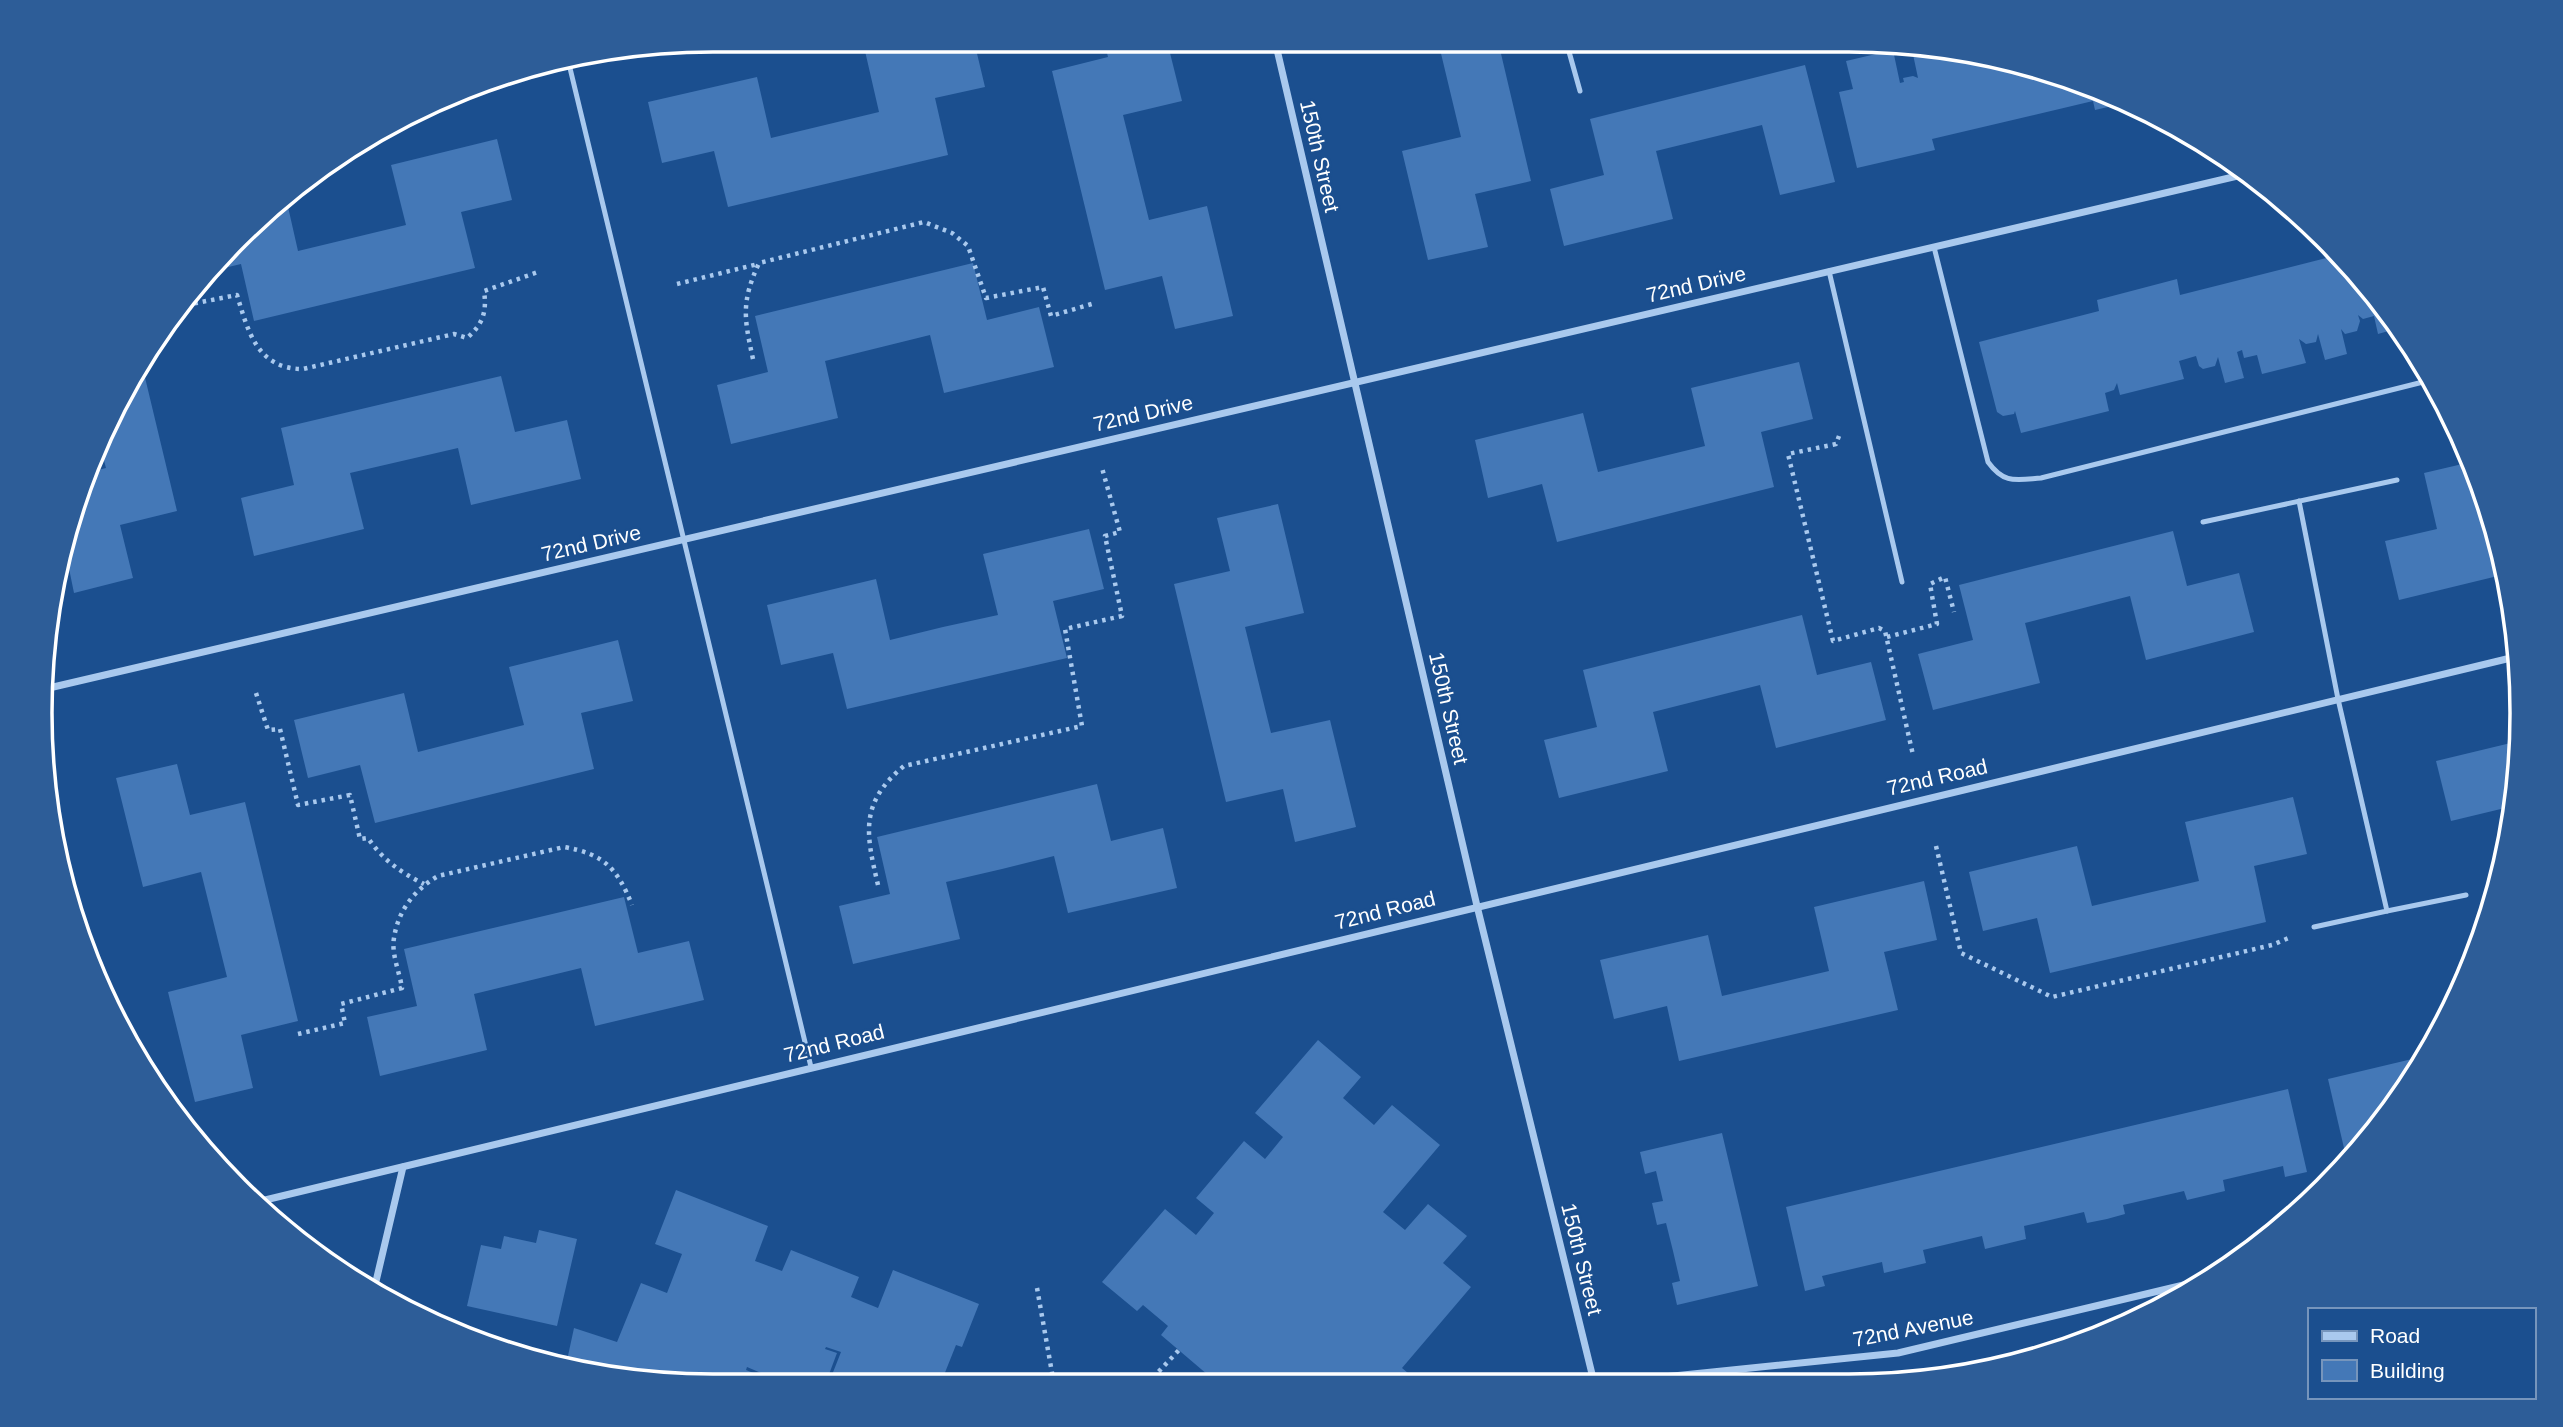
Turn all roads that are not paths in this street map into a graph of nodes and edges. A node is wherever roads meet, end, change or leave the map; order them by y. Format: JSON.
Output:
{"nodes":[{"id":1,"x":1278,"y":52,"type":"edge"},
{"id":2,"x":1569,"y":52,"type":"edge"},
{"id":3,"x":570,"y":68,"type":"edge"},
{"id":4,"x":1580,"y":91,"type":"dead end"},
{"id":5,"x":2235,"y":177,"type":"edge"},
{"id":6,"x":1934,"y":247,"type":"junction"},
{"id":7,"x":1829,"y":271,"type":"junction"},
{"id":8,"x":1356,"y":382,"type":"junction"},
{"id":9,"x":2422,"y":382,"type":"edge"},
{"id":10,"x":2397,"y":480,"type":"dead end"},
{"id":11,"x":2299,"y":501,"type":"junction"},
{"id":12,"x":2203,"y":522,"type":"dead end"},
{"id":13,"x":684,"y":539,"type":"junction"},
{"id":14,"x":1902,"y":582,"type":"dead end"},
{"id":15,"x":2508,"y":659,"type":"edge"},
{"id":16,"x":53,"y":687,"type":"edge"},
{"id":17,"x":2338,"y":699,"type":"junction"},
{"id":18,"x":2466,"y":895,"type":"dead end"},
{"id":19,"x":1477,"y":906,"type":"junction"},
{"id":20,"x":2388,"y":911,"type":"junction"},
{"id":21,"x":2314,"y":927,"type":"road end"},
{"id":22,"x":811,"y":1067,"type":"junction"},
{"id":23,"x":403,"y":1167,"type":"junction"},
{"id":24,"x":267,"y":1200,"type":"edge"},
{"id":25,"x":376,"y":1282,"type":"edge"},
{"id":26,"x":2180,"y":1286,"type":"edge"},
{"id":27,"x":1592,"y":1374,"type":"edge"},
{"id":28,"x":1693,"y":1374,"type":"edge"}],
"edges":[{"from":1,"to":8,"type":"street","name":"150th Street"},
{"from":2,"to":4,"type":"lane"},
{"from":3,"to":13,"type":"lane"},
{"from":5,"to":6,"type":"street","name":"72nd Drive"},
{"from":6,"to":7,"type":"street","name":"72nd Drive"},
{"from":6,"to":9,"type":"lane"},
{"from":7,"to":8,"type":"street","name":"72nd Drive"},
{"from":7,"to":14,"type":"lane"},
{"from":8,"to":13,"type":"street","name":"72nd Drive"},
{"from":8,"to":19,"type":"street","name":"150th Street"},
{"from":10,"to":11,"type":"lane"},
{"from":11,"to":12,"type":"lane"},
{"from":11,"to":17,"type":"lane"},
{"from":13,"to":16,"type":"street","name":"72nd Drive"},
{"from":13,"to":22,"type":"lane"},
{"from":15,"to":17,"type":"street","name":"72nd Road"},
{"from":17,"to":19,"type":"street","name":"72nd Road"},
{"from":17,"to":20,"type":"lane"},
{"from":18,"to":20,"type":"lane"},
{"from":19,"to":22,"type":"street","name":"72nd Road"},
{"from":19,"to":27,"type":"street","name":"150th Street"},
{"from":20,"to":21,"type":"lane"},
{"from":22,"to":23,"type":"street","name":"72nd Road"},
{"from":23,"to":24,"type":"street","name":"72nd Road"},
{"from":23,"to":25,"type":"street"},
{"from":26,"to":28,"type":"street","name":"72nd Avenue"}]}
